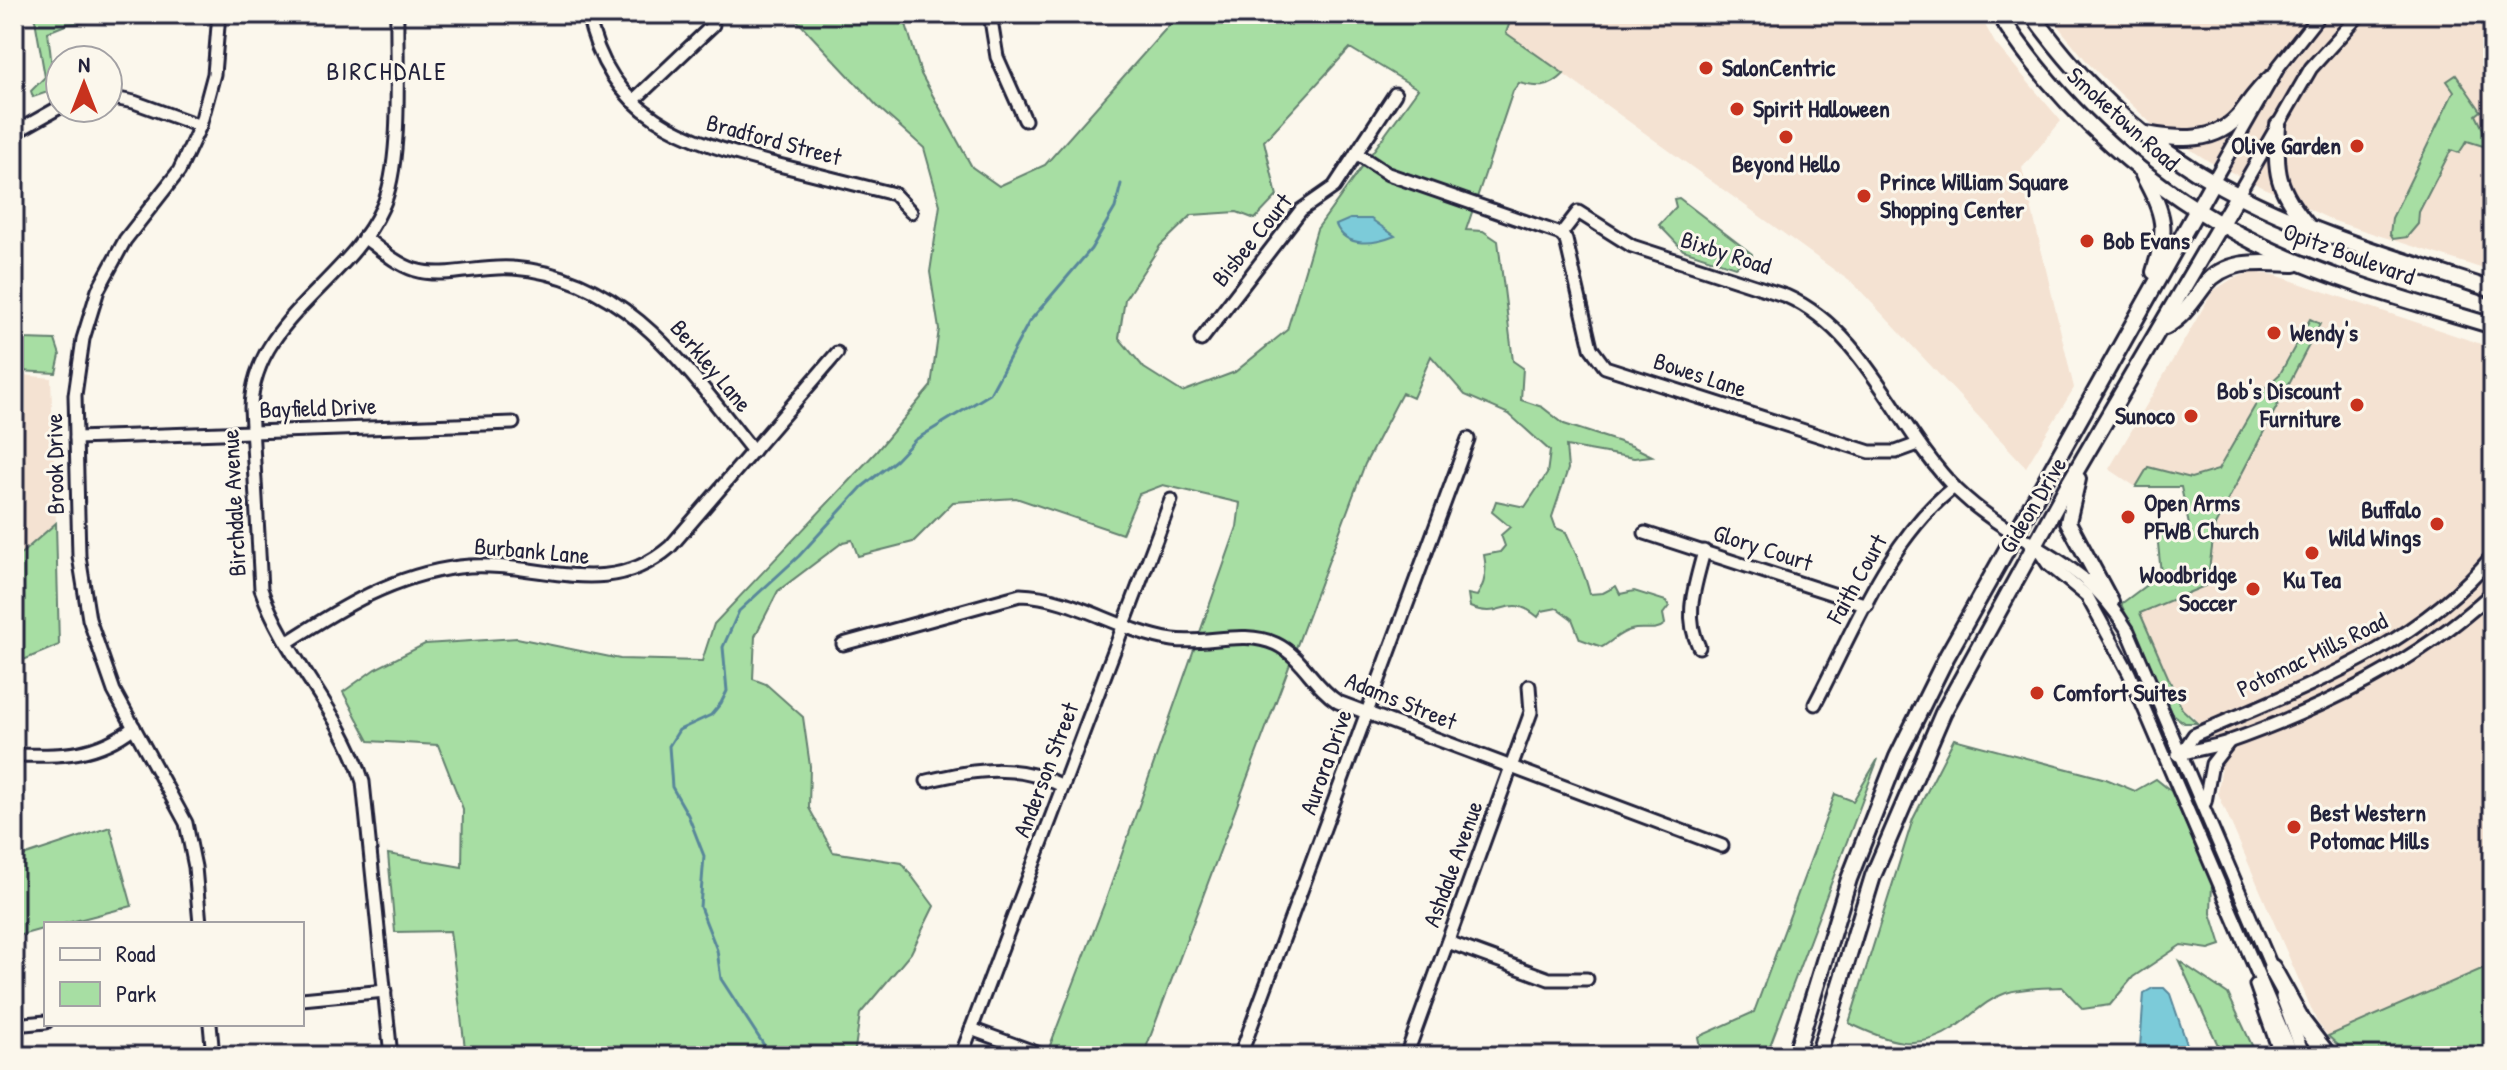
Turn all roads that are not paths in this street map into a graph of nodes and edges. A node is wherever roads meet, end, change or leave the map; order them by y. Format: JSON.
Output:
{"nodes":[{"id":1,"x":219,"y":14,"type":"edge"},
{"id":2,"x":397,"y":14,"type":"edge"},
{"id":3,"x":588,"y":14,"type":"edge"},
{"id":4,"x":990,"y":14,"type":"edge"},
{"id":5,"x":1999,"y":14,"type":"edge"},
{"id":6,"x":2032,"y":14,"type":"edge"},
{"id":7,"x":2320,"y":14,"type":"edge"},
{"id":8,"x":2360,"y":14,"type":"edge"},
{"id":9,"x":713,"y":25,"type":"dead end"},
{"id":10,"x":2271,"y":78,"type":"junction"},
{"id":11,"x":1395,"y":94,"type":"dead end"},
{"id":12,"x":124,"y":100,"type":"edge"},
{"id":13,"x":633,"y":101,"type":"junction"},
{"id":14,"x":44,"y":116,"type":"edge"},
{"id":15,"x":1025,"y":120,"type":"dead end"},
{"id":16,"x":2278,"y":125,"type":"junction"},
{"id":17,"x":200,"y":126,"type":"junction"},
{"id":18,"x":2138,"y":132,"type":"junction"},
{"id":19,"x":14,"y":133,"type":"edge"},
{"id":20,"x":1356,"y":153,"type":"junction"},
{"id":21,"x":2139,"y":168,"type":"junction"},
{"id":22,"x":2212,"y":183,"type":"junction"},
{"id":23,"x":2237,"y":196,"type":"junction"},
{"id":24,"x":2197,"y":210,"type":"junction"},
{"id":25,"x":911,"y":212,"type":"dead end"},
{"id":26,"x":2221,"y":224,"type":"junction"},
{"id":27,"x":2311,"y":229,"type":"junction"},
{"id":28,"x":1561,"y":234,"type":"junction"},
{"id":29,"x":364,"y":237,"type":"junction"},
{"id":30,"x":2308,"y":265,"type":"junction"},
{"id":31,"x":2493,"y":290,"type":"edge"},
{"id":32,"x":2151,"y":293,"type":"junction"},
{"id":33,"x":2493,"y":326,"type":"edge"},
{"id":34,"x":2162,"y":329,"type":"junction"},
{"id":35,"x":1201,"y":340,"type":"dead end"},
{"id":36,"x":837,"y":353,"type":"dead end"},
{"id":37,"x":513,"y":423,"type":"dead end"},
{"id":38,"x":252,"y":432,"type":"junction"},
{"id":39,"x":76,"y":438,"type":"junction"},
{"id":40,"x":1468,"y":439,"type":"dead end"},
{"id":41,"x":1918,"y":444,"type":"junction"},
{"id":42,"x":753,"y":451,"type":"junction"},
{"id":43,"x":2079,"y":470,"type":"junction"},
{"id":44,"x":1954,"y":487,"type":"junction"},
{"id":45,"x":1171,"y":500,"type":"dead end"},
{"id":46,"x":1645,"y":533,"type":"dead end"},
{"id":47,"x":2016,"y":533,"type":"junction"},
{"id":48,"x":2034,"y":544,"type":"junction"},
{"id":49,"x":1704,"y":551,"type":"junction"},
{"id":50,"x":2493,"y":555,"type":"edge"},
{"id":51,"x":2493,"y":592,"type":"edge"},
{"id":52,"x":2111,"y":602,"type":"junction"},
{"id":53,"x":1867,"y":605,"type":"junction"},
{"id":54,"x":1124,"y":625,"type":"junction"},
{"id":55,"x":288,"y":642,"type":"junction"},
{"id":56,"x":843,"y":644,"type":"dead end"},
{"id":57,"x":1699,"y":647,"type":"dead end"},
{"id":58,"x":1529,"y":686,"type":"dead end"},
{"id":59,"x":1815,"y":704,"type":"dead end"},
{"id":60,"x":1367,"y":714,"type":"junction"},
{"id":61,"x":134,"y":727,"type":"junction"},
{"id":62,"x":2229,"y":742,"type":"junction"},
{"id":63,"x":2182,"y":753,"type":"junction"},
{"id":64,"x":14,"y":755,"type":"edge"},
{"id":65,"x":2167,"y":759,"type":"junction"},
{"id":66,"x":1512,"y":768,"type":"junction"},
{"id":67,"x":927,"y":781,"type":"dead end"},
{"id":68,"x":1063,"y":786,"type":"junction"},
{"id":69,"x":2205,"y":807,"type":"junction"},
{"id":70,"x":1722,"y":846,"type":"dead end"},
{"id":71,"x":200,"y":922,"type":"edge"},
{"id":72,"x":1448,"y":942,"type":"junction"},
{"id":73,"x":2245,"y":942,"type":"junction"},
{"id":74,"x":2272,"y":968,"type":"junction"},
{"id":75,"x":1587,"y":979,"type":"dead end"},
{"id":76,"x":385,"y":991,"type":"junction"},
{"id":77,"x":304,"y":999,"type":"edge"},
{"id":78,"x":44,"y":1022,"type":"edge"},
{"id":79,"x":14,"y":1025,"type":"edge"},
{"id":80,"x":210,"y":1026,"type":"edge"},
{"id":81,"x":971,"y":1029,"type":"junction"},
{"id":82,"x":1803,"y":1031,"type":"junction"},
{"id":83,"x":1824,"y":1037,"type":"junction"},
{"id":84,"x":213,"y":1056,"type":"edge"},
{"id":85,"x":391,"y":1056,"type":"edge"},
{"id":86,"x":961,"y":1056,"type":"edge"},
{"id":87,"x":1045,"y":1056,"type":"edge"},
{"id":88,"x":1240,"y":1056,"type":"edge"},
{"id":89,"x":1406,"y":1056,"type":"edge"},
{"id":90,"x":1795,"y":1056,"type":"edge"},
{"id":91,"x":1818,"y":1056,"type":"edge"},
{"id":92,"x":2281,"y":1056,"type":"edge"},
{"id":93,"x":2293,"y":1056,"type":"edge"},
{"id":94,"x":2304,"y":1056,"type":"edge"},
{"id":95,"x":2328,"y":1056,"type":"edge"}],
"edges":[{"from":1,"to":17,"type":"street","name":"Brook Drive"},
{"from":2,"to":29,"type":"street","name":"Birchdale Avenue"},
{"from":3,"to":13,"type":"street","name":"Bradford Street"},
{"from":4,"to":15,"type":"street"},
{"from":5,"to":21,"type":"main road","name":"Smoketown Road"},
{"from":6,"to":18,"type":"main road","name":"Smoketown Road"},
{"from":7,"to":10,"type":"street","name":"Gideon Drive"},
{"from":8,"to":16,"type":"street","name":"Gideon Drive"},
{"from":9,"to":13,"type":"street"},
{"from":10,"to":18,"type":"main road"},
{"from":10,"to":22,"type":"street","name":"Gideon Drive"},
{"from":11,"to":20,"type":"street","name":"Bisbee Court"},
{"from":12,"to":17,"type":"street"},
{"from":13,"to":25,"type":"street","name":"Bradford Street"},
{"from":14,"to":19,"type":"street"},
{"from":16,"to":23,"type":"street","name":"Gideon Drive"},
{"from":16,"to":27,"type":"main road"},
{"from":17,"to":39,"type":"street","name":"Brook Drive"},
{"from":18,"to":22,"type":"main road","name":"Smoketown Road"},
{"from":20,"to":28,"type":"street"},
{"from":20,"to":35,"type":"street","name":"Bisbee Court"},
{"from":21,"to":24,"type":"main road","name":"Smoketown Road"},
{"from":21,"to":32,"type":"main road"},
{"from":22,"to":23,"type":"main road","name":"Opitz Boulevard"},
{"from":22,"to":24,"type":"main road","name":"Gideon Drive"},
{"from":23,"to":26,"type":"main road","name":"Gideon Drive"},
{"from":23,"to":27,"type":"main road","name":"Opitz Boulevard"},
{"from":24,"to":26,"type":"main road","name":"Opitz Boulevard"},
{"from":24,"to":32,"type":"main road","name":"Gideon Drive"},
{"from":26,"to":30,"type":"main road","name":"Opitz Boulevard"},
{"from":26,"to":34,"type":"main road","name":"Gideon Drive"},
{"from":27,"to":31,"type":"main road","name":"Opitz Boulevard"},
{"from":28,"to":41,"type":"street","name":"Bixby Road"},
{"from":28,"to":41,"type":"street","name":"Bowes Lane"},
{"from":29,"to":38,"type":"street","name":"Birchdale Avenue"},
{"from":29,"to":42,"type":"street","name":"Berkley Lane"},
{"from":30,"to":33,"type":"main road","name":"Opitz Boulevard"},
{"from":30,"to":34,"type":"main road"},
{"from":32,"to":47,"type":"main road","name":"Gideon Drive"},
{"from":34,"to":43,"type":"main road","name":"Gideon Drive"},
{"from":36,"to":42,"type":"street","name":"Burbank Lane"},
{"from":37,"to":38,"type":"street","name":"Bayfield Drive"},
{"from":38,"to":39,"type":"street","name":"Bayfield Drive"},
{"from":38,"to":55,"type":"street","name":"Birchdale Avenue"},
{"from":39,"to":61,"type":"street","name":"Brook Drive"},
{"from":40,"to":60,"type":"street","name":"Aurora Drive"},
{"from":41,"to":44,"type":"street","name":"Bixby Road"},
{"from":42,"to":55,"type":"street","name":"Burbank Lane"},
{"from":43,"to":48,"type":"main road","name":"Gideon Drive"},
{"from":43,"to":52,"type":"main road"},
{"from":44,"to":47,"type":"street","name":"Bixby Road"},
{"from":44,"to":53,"type":"street","name":"Faith Court"},
{"from":45,"to":54,"type":"street","name":"Anderson Street"},
{"from":46,"to":49,"type":"street","name":"Glory Court"},
{"from":47,"to":48,"type":"street","name":"Bixby Road"},
{"from":47,"to":82,"type":"main road","name":"Gideon Drive"},
{"from":48,"to":52,"type":"street"},
{"from":48,"to":65,"type":"street"},
{"from":48,"to":83,"type":"main road","name":"Gideon Drive"},
{"from":49,"to":53,"type":"street","name":"Glory Court"},
{"from":49,"to":57,"type":"street"},
{"from":50,"to":63,"type":"street","name":"Potomac Mills Road"},
{"from":51,"to":62,"type":"street","name":"Potomac Mills Road"},
{"from":52,"to":63,"type":"street"},
{"from":53,"to":59,"type":"street","name":"Faith Court"},
{"from":54,"to":56,"type":"street","name":"Adams Street"},
{"from":54,"to":60,"type":"street","name":"Adams Street"},
{"from":54,"to":68,"type":"street","name":"Anderson Street"},
{"from":55,"to":76,"type":"street","name":"Birchdale Avenue"},
{"from":58,"to":66,"type":"street","name":"Ashdale Avenue"},
{"from":60,"to":66,"type":"street","name":"Adams Street"},
{"from":60,"to":88,"type":"street","name":"Aurora Drive"},
{"from":61,"to":64,"type":"street"},
{"from":61,"to":71,"type":"street","name":"Brook Drive"},
{"from":62,"to":63,"type":"street","name":"Potomac Mills Road"},
{"from":62,"to":69,"type":"street"},
{"from":63,"to":65,"type":"street","name":"Potomac Mills Road"},
{"from":63,"to":69,"type":"street"},
{"from":65,"to":73,"type":"street"},
{"from":66,"to":70,"type":"street","name":"Adams Street"},
{"from":66,"to":72,"type":"street","name":"Ashdale Avenue"},
{"from":67,"to":68,"type":"street"},
{"from":68,"to":81,"type":"street","name":"Anderson Street"},
{"from":69,"to":74,"type":"street"},
{"from":72,"to":75,"type":"street"},
{"from":72,"to":89,"type":"street","name":"Ashdale Avenue"},
{"from":73,"to":92,"type":"street"},
{"from":73,"to":93,"type":"street"},
{"from":74,"to":94,"type":"street"},
{"from":74,"to":95,"type":"highway"},
{"from":76,"to":77,"type":"street"},
{"from":76,"to":85,"type":"street","name":"Birchdale Avenue"},
{"from":78,"to":79,"type":"street"},
{"from":80,"to":84,"type":"street"},
{"from":81,"to":86,"type":"street","name":"Anderson Street"},
{"from":81,"to":87,"type":"street"},
{"from":82,"to":83,"type":"main road"},
{"from":82,"to":90,"type":"main road","name":"Gideon Drive"},
{"from":83,"to":91,"type":"main road","name":"Gideon Drive"}]}
